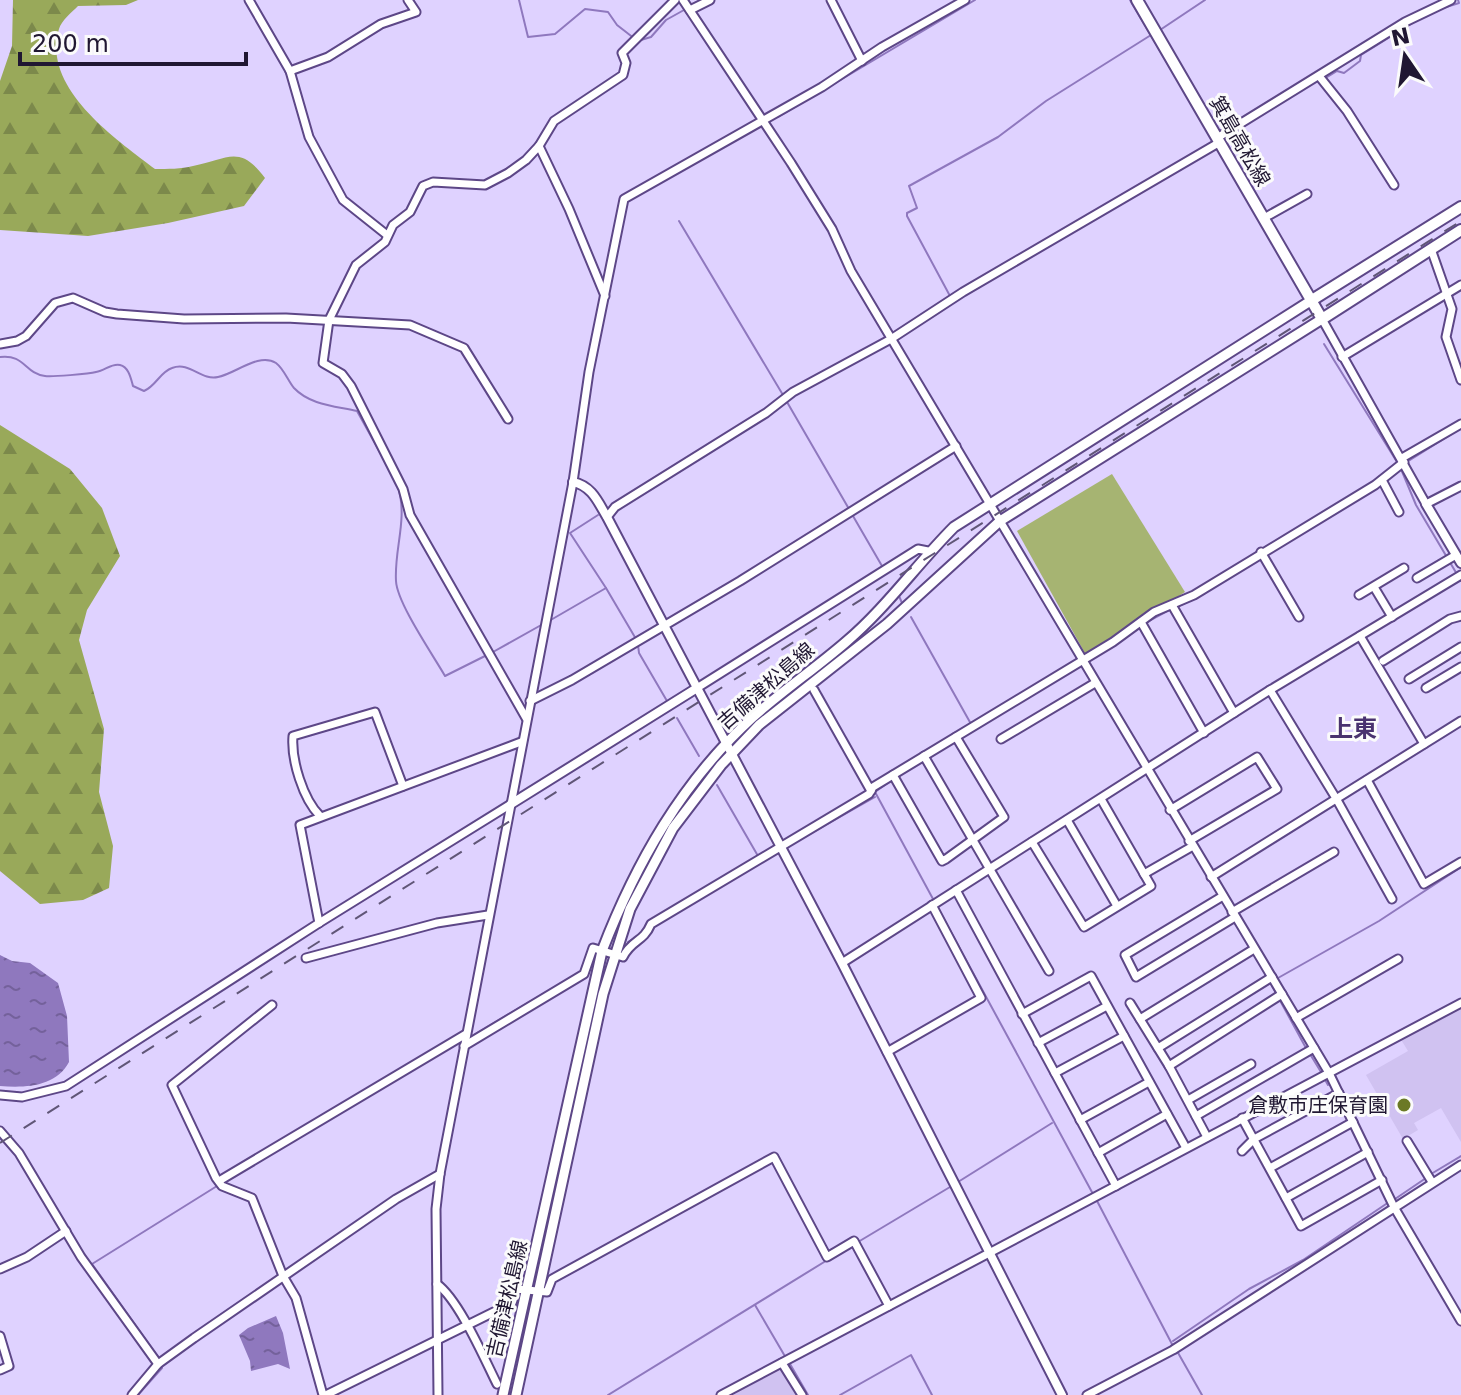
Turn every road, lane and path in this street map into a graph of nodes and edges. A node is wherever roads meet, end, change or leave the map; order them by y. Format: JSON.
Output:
{"nodes":[{"id":1,"x":249,"y":0,"type":"edge"},
{"id":2,"x":408,"y":0,"type":"edge"},
{"id":3,"x":675,"y":0,"type":"edge"},
{"id":4,"x":683,"y":0,"type":"edge"},
{"id":5,"x":710,"y":0,"type":"edge"},
{"id":6,"x":831,"y":0,"type":"edge"},
{"id":7,"x":965,"y":0,"type":"edge"},
{"id":8,"x":1137,"y":0,"type":"edge"},
{"id":9,"x":1451,"y":0,"type":"edge"},
{"id":10,"x":1430,"y":3,"type":"edge"},
{"id":11,"x":690,"y":10,"type":"junction"},
{"id":12,"x":862,"y":61,"type":"junction"},
{"id":13,"x":290,"y":71,"type":"junction"},
{"id":14,"x":1321,"y":78,"type":"junction"},
{"id":15,"x":762,"y":120,"type":"junction"},
{"id":16,"x":1216,"y":143,"type":"junction"},
{"id":17,"x":539,"y":146,"type":"junction"},
{"id":18,"x":1394,"y":185,"type":"dead end"},
{"id":19,"x":1307,"y":194,"type":"dead end"},
{"id":20,"x":1461,"y":207,"type":"edge"},
{"id":21,"x":1264,"y":218,"type":"junction"},
{"id":22,"x":1461,"y":230,"type":"edge"},
{"id":23,"x":387,"y":235,"type":"junction"},
{"id":24,"x":1431,"y":249,"type":"junction"},
{"id":25,"x":1461,"y":285,"type":"edge"},
{"id":26,"x":1447,"y":292,"type":"junction"},
{"id":27,"x":605,"y":296,"type":"junction"},
{"id":28,"x":1312,"y":300,"type":"junction"},
{"id":29,"x":1322,"y":319,"type":"junction"},
{"id":30,"x":329,"y":320,"type":"junction"},
{"id":31,"x":891,"y":339,"type":"junction"},
{"id":32,"x":0,"y":344,"type":"edge"},
{"id":33,"x":1342,"y":357,"type":"junction"},
{"id":34,"x":1461,"y":380,"type":"edge"},
{"id":35,"x":508,"y":419,"type":"dead end"},
{"id":36,"x":1461,"y":424,"type":"edge"},
{"id":37,"x":956,"y":446,"type":"junction"},
{"id":38,"x":1403,"y":460,"type":"junction"},
{"id":39,"x":1383,"y":481,"type":"junction"},
{"id":40,"x":573,"y":482,"type":"junction"},
{"id":41,"x":1461,"y":486,"type":"edge"},
{"id":42,"x":991,"y":503,"type":"junction"},
{"id":43,"x":1426,"y":504,"type":"junction"},
{"id":44,"x":1399,"y":512,"type":"dead end"},
{"id":45,"x":607,"y":517,"type":"junction"},
{"id":46,"x":1000,"y":521,"type":"junction"},
{"id":47,"x":928,"y":551,"type":"junction"},
{"id":48,"x":1263,"y":554,"type":"junction"},
{"id":49,"x":1453,"y":559,"type":"edge"},
{"id":50,"x":1404,"y":568,"type":"dead end"},
{"id":51,"x":1459,"y":576,"type":"edge"},
{"id":52,"x":1417,"y":578,"type":"dead end"},
{"id":53,"x":1374,"y":587,"type":"junction"},
{"id":54,"x":1359,"y":595,"type":"dead end"},
{"id":55,"x":1173,"y":607,"type":"junction"},
{"id":56,"x":1461,"y":616,"type":"edge"},
{"id":57,"x":1299,"y":617,"type":"dead end"},
{"id":58,"x":1392,"y":617,"type":"junction"},
{"id":59,"x":1142,"y":624,"type":"junction"},
{"id":60,"x":665,"y":625,"type":"junction"},
{"id":61,"x":1360,"y":636,"type":"junction"},
{"id":62,"x":1461,"y":647,"type":"edge"},
{"id":63,"x":1383,"y":661,"type":"dead end"},
{"id":64,"x":1083,"y":662,"type":"junction"},
{"id":65,"x":1461,"y":667,"type":"edge"},
{"id":66,"x":1409,"y":679,"type":"dead end"},
{"id":67,"x":1095,"y":683,"type":"junction"},
{"id":68,"x":697,"y":688,"type":"junction"},
{"id":69,"x":1426,"y":688,"type":"dead end"},
{"id":70,"x":814,"y":690,"type":"dead end"},
{"id":71,"x":1270,"y":690,"type":"junction"},
{"id":72,"x":530,"y":701,"type":"junction"},
{"id":73,"x":1234,"y":713,"type":"junction"},
{"id":74,"x":526,"y":718,"type":"junction"},
{"id":75,"x":1458,"y":723,"type":"edge"},
{"id":76,"x":1204,"y":733,"type":"junction"},
{"id":77,"x":1461,"y":734,"type":"edge"},
{"id":78,"x":957,"y":738,"type":"junction"},
{"id":79,"x":1001,"y":739,"type":"dead end"},
{"id":80,"x":521,"y":742,"type":"junction"},
{"id":81,"x":1424,"y":744,"type":"junction"},
{"id":82,"x":729,"y":749,"type":"junction"},
{"id":83,"x":925,"y":758,"type":"junction"},
{"id":84,"x":1146,"y":770,"type":"junction"},
{"id":85,"x":894,"y":777,"type":"junction"},
{"id":86,"x":1367,"y":780,"type":"junction"},
{"id":87,"x":403,"y":786,"type":"junction"},
{"id":88,"x":871,"y":791,"type":"junction"},
{"id":89,"x":1101,"y":799,"type":"junction"},
{"id":90,"x":1337,"y":800,"type":"junction"},
{"id":91,"x":511,"y":804,"type":"junction"},
{"id":92,"x":1170,"y":810,"type":"junction"},
{"id":93,"x":320,"y":816,"type":"junction"},
{"id":94,"x":1067,"y":820,"type":"junction"},
{"id":95,"x":973,"y":840,"type":"junction"},
{"id":96,"x":1032,"y":842,"type":"junction"},
{"id":97,"x":1191,"y":844,"type":"junction"},
{"id":98,"x":782,"y":849,"type":"junction"},
{"id":99,"x":1334,"y":852,"type":"dead end"},
{"id":100,"x":1461,"y":862,"type":"edge"},
{"id":101,"x":991,"y":870,"type":"junction"},
{"id":102,"x":1144,"y":874,"type":"junction"},
{"id":103,"x":1211,"y":877,"type":"junction"},
{"id":104,"x":956,"y":890,"type":"junction"},
{"id":105,"x":1223,"y":896,"type":"junction"},
{"id":106,"x":1392,"y":899,"type":"dead end"},
{"id":107,"x":935,"y":903,"type":"junction"},
{"id":108,"x":1117,"y":906,"type":"junction"},
{"id":109,"x":1234,"y":914,"type":"junction"},
{"id":110,"x":488,"y":915,"type":"junction"},
{"id":111,"x":319,"y":923,"type":"junction"},
{"id":112,"x":1254,"y":949,"type":"junction"},
{"id":113,"x":602,"y":951,"type":"junction"},
{"id":114,"x":614,"y":954,"type":"junction"},
{"id":115,"x":306,"y":958,"type":"dead end"},
{"id":116,"x":1398,"y":959,"type":"dead end"},
{"id":117,"x":842,"y":963,"type":"junction"},
{"id":118,"x":1049,"y":971,"type":"dead end"},
{"id":119,"x":1272,"y":977,"type":"junction"},
{"id":120,"x":1278,"y":997,"type":"junction"},
{"id":121,"x":1130,"y":1003,"type":"dead end"},
{"id":122,"x":1461,"y":1003,"type":"edge"},
{"id":123,"x":272,"y":1005,"type":"dead end"},
{"id":124,"x":1107,"y":1006,"type":"junction"},
{"id":125,"x":1022,"y":1014,"type":"junction"},
{"id":126,"x":1296,"y":1018,"type":"junction"},
{"id":127,"x":1140,"y":1019,"type":"junction"},
{"id":128,"x":1124,"y":1036,"type":"junction"},
{"id":129,"x":465,"y":1040,"type":"junction"},
{"id":130,"x":1038,"y":1043,"type":"junction"},
{"id":131,"x":1158,"y":1048,"type":"junction"},
{"id":132,"x":1310,"y":1050,"type":"junction"},
{"id":133,"x":887,"y":1052,"type":"junction"},
{"id":134,"x":1251,"y":1064,"type":"dead end"},
{"id":135,"x":1169,"y":1066,"type":"junction"},
{"id":136,"x":1055,"y":1073,"type":"junction"},
{"id":137,"x":1325,"y":1075,"type":"junction"},
{"id":138,"x":1149,"y":1082,"type":"junction"},
{"id":139,"x":1339,"y":1093,"type":"junction"},
{"id":140,"x":0,"y":1095,"type":"edge"},
{"id":141,"x":1188,"y":1100,"type":"junction"},
{"id":142,"x":1167,"y":1114,"type":"junction"},
{"id":143,"x":1196,"y":1116,"type":"junction"},
{"id":144,"x":1242,"y":1118,"type":"junction"},
{"id":145,"x":1080,"y":1120,"type":"junction"},
{"id":146,"x":1353,"y":1122,"type":"junction"},
{"id":147,"x":0,"y":1131,"type":"edge"},
{"id":148,"x":1207,"y":1137,"type":"junction"},
{"id":149,"x":1254,"y":1139,"type":"junction"},
{"id":150,"x":1407,"y":1141,"type":"dead end"},
{"id":151,"x":1186,"y":1148,"type":"junction"},
{"id":152,"x":1242,"y":1151,"type":"dead end"},
{"id":153,"x":1368,"y":1152,"type":"junction"},
{"id":154,"x":1098,"y":1153,"type":"junction"},
{"id":155,"x":1461,"y":1165,"type":"edge"},
{"id":156,"x":1270,"y":1168,"type":"junction"},
{"id":157,"x":440,"y":1174,"type":"junction"},
{"id":158,"x":1382,"y":1180,"type":"junction"},
{"id":159,"x":1431,"y":1181,"type":"junction"},
{"id":160,"x":221,"y":1183,"type":"junction"},
{"id":161,"x":1116,"y":1186,"type":"junction"},
{"id":162,"x":1286,"y":1198,"type":"junction"},
{"id":163,"x":1392,"y":1202,"type":"junction"},
{"id":164,"x":66,"y":1231,"type":"junction"},
{"id":165,"x":988,"y":1253,"type":"junction"},
{"id":166,"x":0,"y":1269,"type":"edge"},
{"id":167,"x":283,"y":1276,"type":"junction"},
{"id":168,"x":437,"y":1284,"type":"junction"},
{"id":169,"x":533,"y":1291,"type":"junction"},
{"id":170,"x":889,"y":1306,"type":"junction"},
{"id":171,"x":1458,"y":1315,"type":"edge"},
{"id":172,"x":466,"y":1325,"type":"junction"},
{"id":173,"x":0,"y":1336,"type":"edge"},
{"id":174,"x":437,"y":1341,"type":"junction"},
{"id":175,"x":786,"y":1361,"type":"junction"},
{"id":176,"x":158,"y":1364,"type":"junction"},
{"id":177,"x":0,"y":1370,"type":"edge"},
{"id":178,"x":497,"y":1384,"type":"dead end"},
{"id":179,"x":132,"y":1395,"type":"edge"},
{"id":180,"x":324,"y":1395,"type":"edge"},
{"id":181,"x":438,"y":1395,"type":"edge"},
{"id":182,"x":503,"y":1395,"type":"edge"},
{"id":183,"x":516,"y":1395,"type":"edge"},
{"id":184,"x":721,"y":1395,"type":"edge"},
{"id":185,"x":802,"y":1395,"type":"edge"},
{"id":186,"x":1062,"y":1395,"type":"edge"},
{"id":187,"x":1087,"y":1395,"type":"edge"}],
"edges":[{"from":1,"to":13,"type":"street"},
{"from":2,"to":13,"type":"street"},
{"from":3,"to":17,"type":"street"},
{"from":4,"to":11,"type":"street"},
{"from":5,"to":11,"type":"street"},
{"from":6,"to":12,"type":"street"},
{"from":7,"to":12,"type":"street"},
{"from":8,"to":16,"type":"main road","name":"箕島高松線"},
{"from":9,"to":10,"type":"street"},
{"from":10,"to":14,"type":"street"},
{"from":11,"to":15,"type":"street"},
{"from":12,"to":15,"type":"street"},
{"from":13,"to":23,"type":"street"},
{"from":14,"to":16,"type":"street"},
{"from":14,"to":18,"type":"street"},
{"from":15,"to":27,"type":"street"},
{"from":15,"to":31,"type":"street"},
{"from":16,"to":21,"type":"main road","name":"箕島高松線"},
{"from":16,"to":31,"type":"street"},
{"from":17,"to":23,"type":"street"},
{"from":17,"to":27,"type":"street"},
{"from":19,"to":21,"type":"street"},
{"from":20,"to":28,"type":"main road"},
{"from":21,"to":28,"type":"main road","name":"箕島高松線"},
{"from":22,"to":24,"type":"main road"},
{"from":23,"to":30,"type":"street"},
{"from":24,"to":26,"type":"street"},
{"from":24,"to":29,"type":"main road"},
{"from":25,"to":26,"type":"street"},
{"from":26,"to":33,"type":"street"},
{"from":26,"to":34,"type":"street"},
{"from":27,"to":40,"type":"street"},
{"from":28,"to":29,"type":"main road","name":"箕島高松線"},
{"from":28,"to":42,"type":"main road","name":"吉備津松島線"},
{"from":29,"to":33,"type":"street"},
{"from":29,"to":46,"type":"main road","name":"吉備津松島線"},
{"from":30,"to":32,"type":"street"},
{"from":30,"to":35,"type":"street"},
{"from":30,"to":74,"type":"street"},
{"from":31,"to":37,"type":"street"},
{"from":31,"to":45,"type":"street"},
{"from":33,"to":38,"type":"street"},
{"from":36,"to":38,"type":"street"},
{"from":37,"to":42,"type":"street"},
{"from":37,"to":60,"type":"street"},
{"from":38,"to":39,"type":"street"},
{"from":38,"to":43,"type":"street"},
{"from":39,"to":44,"type":"street"},
{"from":39,"to":48,"type":"street"},
{"from":40,"to":45,"type":"street"},
{"from":40,"to":72,"type":"street"},
{"from":41,"to":43,"type":"street"},
{"from":42,"to":46,"type":"street"},
{"from":42,"to":47,"type":"main road","name":"吉備津松島線"},
{"from":43,"to":49,"type":"street"},
{"from":45,"to":60,"type":"street"},
{"from":46,"to":64,"type":"street"},
{"from":46,"to":82,"type":"main road","name":"吉備津松島線"},
{"from":47,"to":68,"type":"street"},
{"from":47,"to":82,"type":"main road","name":"吉備津松島線"},
{"from":48,"to":55,"type":"street"},
{"from":48,"to":57,"type":"street"},
{"from":49,"to":52,"type":"street"},
{"from":50,"to":53,"type":"street"},
{"from":51,"to":58,"type":"street"},
{"from":53,"to":54,"type":"street"},
{"from":53,"to":58,"type":"street"},
{"from":55,"to":59,"type":"street"},
{"from":55,"to":73,"type":"street"},
{"from":56,"to":63,"type":"street"},
{"from":58,"to":61,"type":"street"},
{"from":59,"to":64,"type":"street"},
{"from":59,"to":76,"type":"street"},
{"from":60,"to":68,"type":"street"},
{"from":60,"to":72,"type":"street"},
{"from":61,"to":71,"type":"street"},
{"from":61,"to":81,"type":"street"},
{"from":62,"to":66,"type":"street"},
{"from":64,"to":67,"type":"street"},
{"from":64,"to":78,"type":"street"},
{"from":65,"to":69,"type":"street"},
{"from":67,"to":79,"type":"street"},
{"from":67,"to":84,"type":"street"},
{"from":68,"to":82,"type":"street"},
{"from":68,"to":91,"type":"street"},
{"from":70,"to":88,"type":"street"},
{"from":71,"to":73,"type":"street"},
{"from":71,"to":90,"type":"street"},
{"from":72,"to":74,"type":"street"},
{"from":73,"to":76,"type":"street"},
{"from":74,"to":80,"type":"street"},
{"from":75,"to":77,"type":"street"},
{"from":75,"to":81,"type":"street"},
{"from":76,"to":84,"type":"street"},
{"from":78,"to":83,"type":"street"},
{"from":78,"to":95,"type":"street"},
{"from":80,"to":87,"type":"street"},
{"from":80,"to":91,"type":"street"},
{"from":81,"to":86,"type":"street"},
{"from":82,"to":98,"type":"street"},
{"from":82,"to":113,"type":"main road","name":"吉備津松島線"},
{"from":82,"to":114,"type":"main road","name":"吉備津松島線"},
{"from":83,"to":85,"type":"street"},
{"from":83,"to":95,"type":"street"},
{"from":84,"to":89,"type":"street"},
{"from":84,"to":92,"type":"street"},
{"from":85,"to":88,"type":"street"},
{"from":85,"to":95,"type":"street"},
{"from":86,"to":90,"type":"street"},
{"from":86,"to":100,"type":"street"},
{"from":87,"to":93,"type":"street"},
{"from":87,"to":93,"type":"street"},
{"from":88,"to":98,"type":"street"},
{"from":89,"to":94,"type":"street"},
{"from":89,"to":102,"type":"street"},
{"from":90,"to":103,"type":"street"},
{"from":90,"to":106,"type":"street"},
{"from":91,"to":110,"type":"street"},
{"from":91,"to":111,"type":"street"},
{"from":92,"to":97,"type":"street"},
{"from":92,"to":97,"type":"street"},
{"from":93,"to":111,"type":"street"},
{"from":94,"to":96,"type":"street"},
{"from":94,"to":108,"type":"street"},
{"from":95,"to":101,"type":"street"},
{"from":96,"to":101,"type":"street"},
{"from":96,"to":108,"type":"street"},
{"from":97,"to":102,"type":"street"},
{"from":97,"to":103,"type":"street"},
{"from":98,"to":114,"type":"street"},
{"from":98,"to":117,"type":"street"},
{"from":99,"to":109,"type":"street"},
{"from":101,"to":104,"type":"street"},
{"from":101,"to":118,"type":"street"},
{"from":102,"to":108,"type":"street"},
{"from":103,"to":105,"type":"street"},
{"from":104,"to":107,"type":"street"},
{"from":104,"to":125,"type":"street"},
{"from":105,"to":109,"type":"street"},
{"from":105,"to":109,"type":"street"},
{"from":107,"to":117,"type":"street"},
{"from":107,"to":133,"type":"street"},
{"from":109,"to":112,"type":"street"},
{"from":110,"to":115,"type":"street"},
{"from":110,"to":129,"type":"street"},
{"from":111,"to":140,"type":"street"},
{"from":112,"to":119,"type":"street"},
{"from":112,"to":127,"type":"street"},
{"from":113,"to":114,"type":"street"},
{"from":113,"to":129,"type":"street"},
{"from":113,"to":169,"type":"main road","name":"吉備津松島線"},
{"from":114,"to":169,"type":"main road","name":"吉備津松島線"},
{"from":116,"to":126,"type":"street"},
{"from":117,"to":133,"type":"street"},
{"from":119,"to":120,"type":"street"},
{"from":119,"to":131,"type":"street"},
{"from":120,"to":126,"type":"street"},
{"from":120,"to":135,"type":"street"},
{"from":121,"to":127,"type":"street"},
{"from":122,"to":137,"type":"street"},
{"from":123,"to":160,"type":"street"},
{"from":124,"to":125,"type":"street"},
{"from":124,"to":128,"type":"street"},
{"from":124,"to":130,"type":"street"},
{"from":125,"to":130,"type":"street"},
{"from":126,"to":132,"type":"street"},
{"from":127,"to":131,"type":"street"},
{"from":128,"to":136,"type":"street"},
{"from":128,"to":138,"type":"street"},
{"from":129,"to":157,"type":"street"},
{"from":129,"to":160,"type":"street"},
{"from":130,"to":136,"type":"street"},
{"from":131,"to":135,"type":"street"},
{"from":132,"to":137,"type":"street"},
{"from":132,"to":143,"type":"street"},
{"from":133,"to":165,"type":"street"},
{"from":134,"to":141,"type":"street"},
{"from":135,"to":141,"type":"street"},
{"from":136,"to":145,"type":"street"},
{"from":137,"to":139,"type":"street"},
{"from":137,"to":144,"type":"street"},
{"from":138,"to":142,"type":"street"},
{"from":138,"to":145,"type":"street"},
{"from":139,"to":146,"type":"street"},
{"from":139,"to":149,"type":"street"},
{"from":141,"to":143,"type":"street"},
{"from":142,"to":151,"type":"street"},
{"from":142,"to":154,"type":"street"},
{"from":143,"to":148,"type":"street"},
{"from":144,"to":148,"type":"street"},
{"from":144,"to":149,"type":"street"},
{"from":145,"to":154,"type":"street"},
{"from":146,"to":153,"type":"street"},
{"from":146,"to":156,"type":"street"},
{"from":147,"to":164,"type":"street"},
{"from":148,"to":151,"type":"street"},
{"from":149,"to":152,"type":"street"},
{"from":149,"to":156,"type":"street"},
{"from":150,"to":159,"type":"street"},
{"from":151,"to":161,"type":"street"},
{"from":153,"to":158,"type":"street"},
{"from":153,"to":162,"type":"street"},
{"from":154,"to":161,"type":"street"},
{"from":155,"to":159,"type":"street"},
{"from":156,"to":162,"type":"street"},
{"from":157,"to":167,"type":"street"},
{"from":157,"to":168,"type":"street"},
{"from":158,"to":162,"type":"street"},
{"from":158,"to":163,"type":"street"},
{"from":159,"to":163,"type":"street"},
{"from":160,"to":167,"type":"street"},
{"from":161,"to":165,"type":"street"},
{"from":163,"to":171,"type":"street"},
{"from":163,"to":187,"type":"street"},
{"from":164,"to":166,"type":"street"},
{"from":164,"to":176,"type":"street"},
{"from":165,"to":170,"type":"street"},
{"from":165,"to":186,"type":"street"},
{"from":167,"to":176,"type":"street"},
{"from":167,"to":180,"type":"street"},
{"from":168,"to":172,"type":"street"},
{"from":168,"to":174,"type":"street"},
{"from":169,"to":170,"type":"street"},
{"from":169,"to":172,"type":"street"},
{"from":169,"to":182,"type":"main road","name":"吉備津松島線"},
{"from":169,"to":183,"type":"main road","name":"吉備津松島線"},
{"from":170,"to":175,"type":"street"},
{"from":172,"to":174,"type":"street"},
{"from":172,"to":178,"type":"street"},
{"from":173,"to":177,"type":"street"},
{"from":174,"to":180,"type":"street"},
{"from":174,"to":181,"type":"street"},
{"from":175,"to":184,"type":"street"},
{"from":175,"to":185,"type":"street"},
{"from":176,"to":179,"type":"street"}]}
